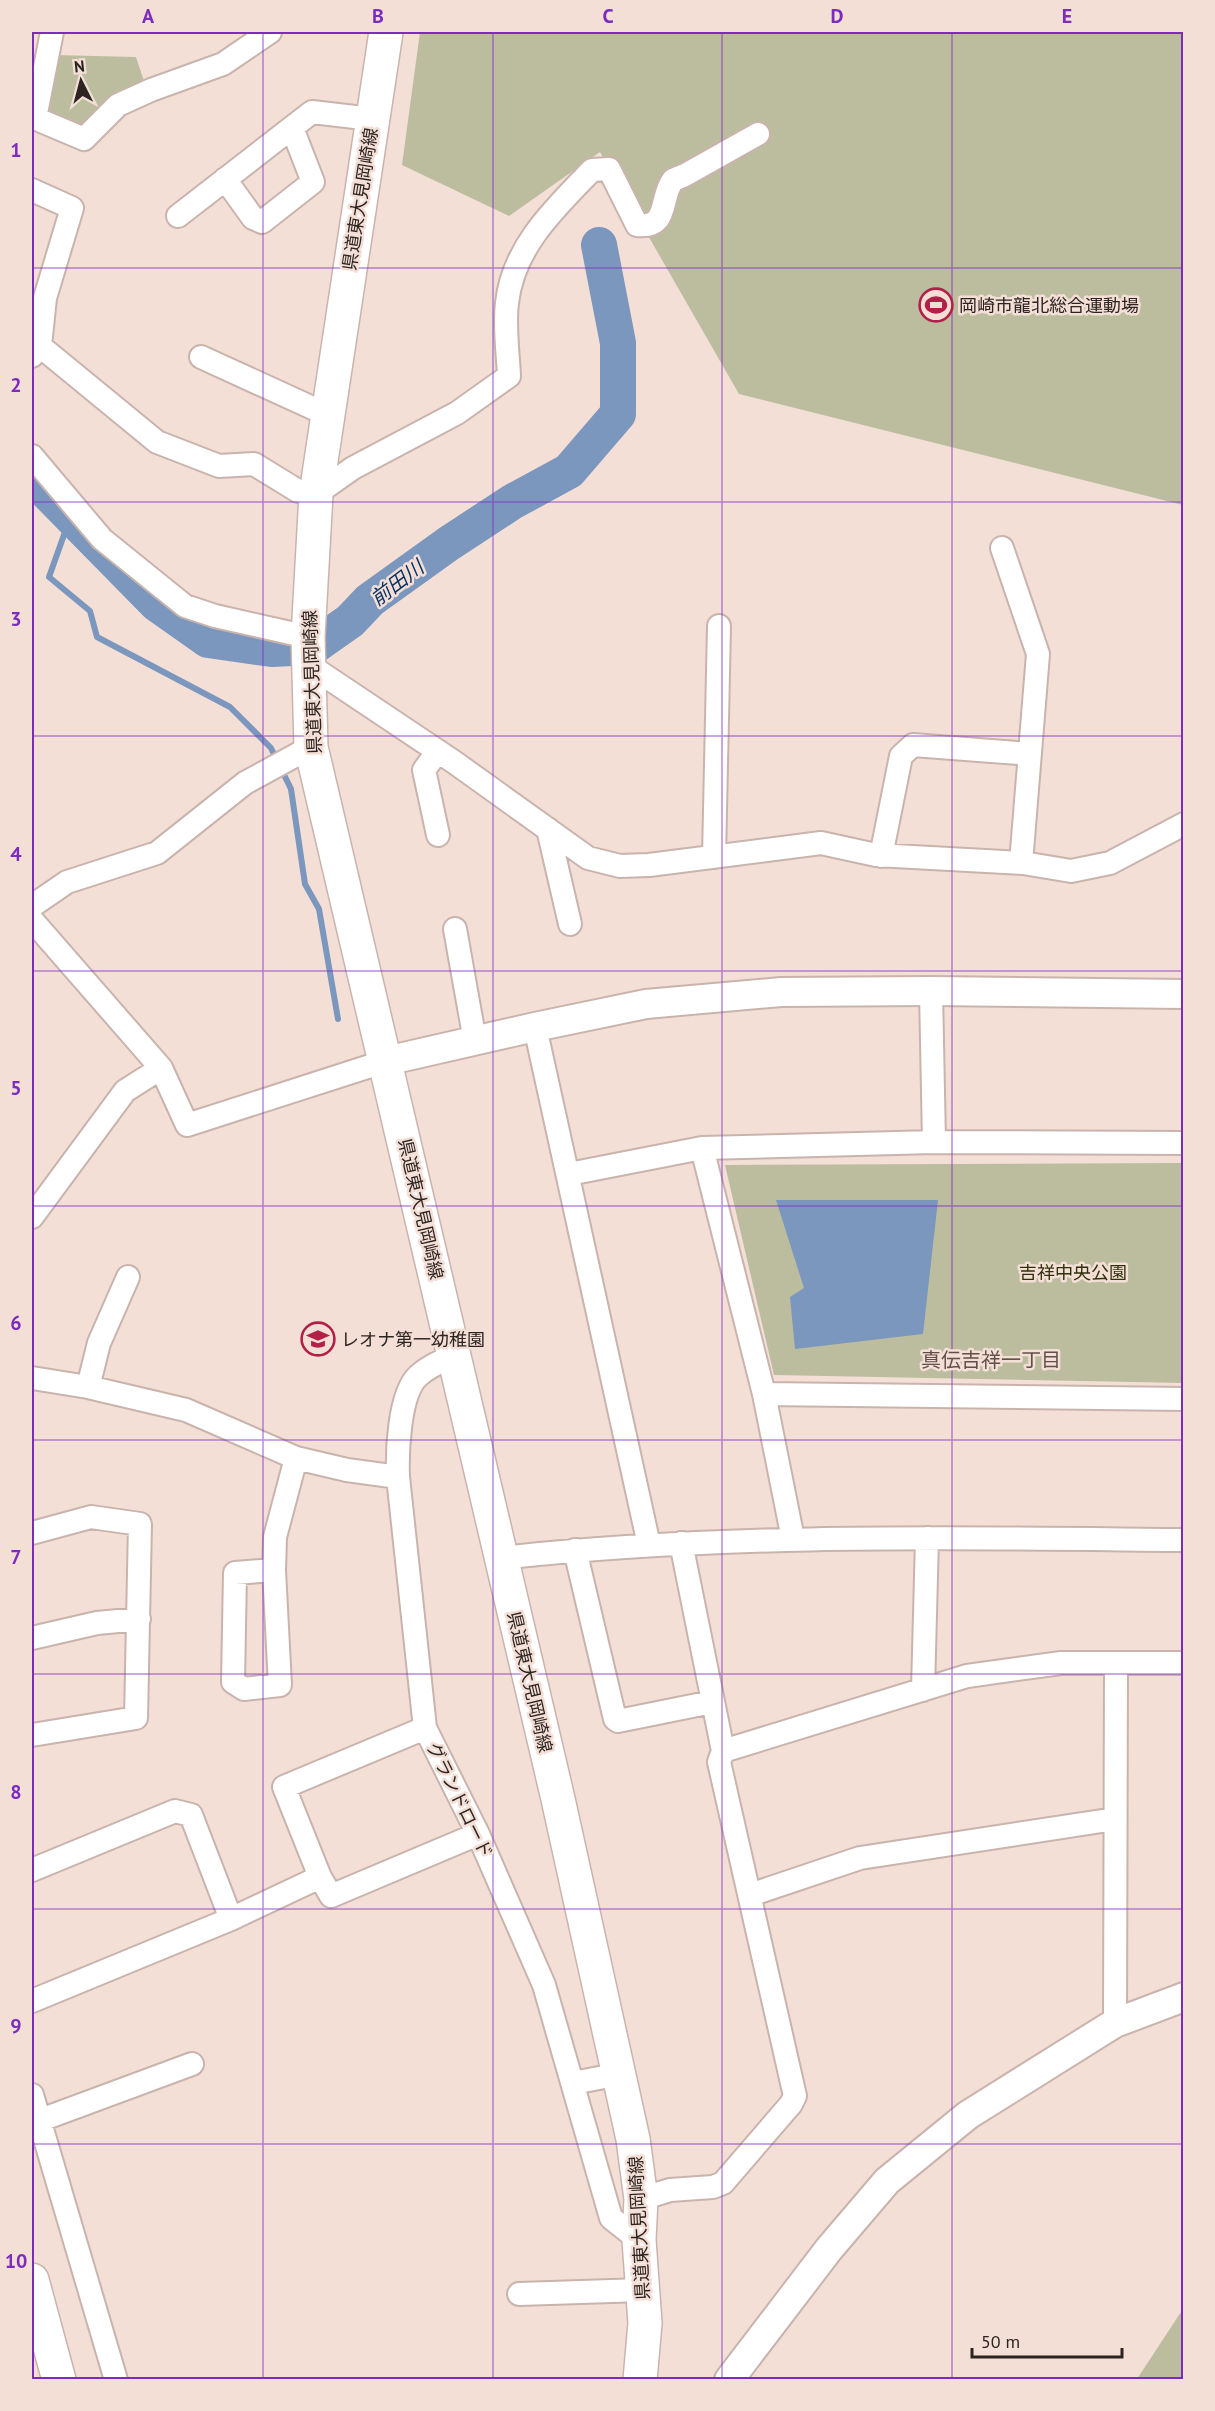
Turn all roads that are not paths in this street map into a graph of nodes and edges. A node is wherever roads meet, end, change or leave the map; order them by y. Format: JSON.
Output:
{"nodes":[{"id":1,"x":52,"y":32,"type":"edge"},
{"id":2,"x":270,"y":32,"type":"edge"},
{"id":3,"x":386,"y":32,"type":"edge"},
{"id":4,"x":244,"y":38,"type":"edge"},
{"id":5,"x":33,"y":117,"type":"edge"},
{"id":6,"x":372,"y":119,"type":"junction"},
{"id":7,"x":292,"y":128,"type":"junction"},
{"id":8,"x":758,"y":134,"type":"dead end"},
{"id":9,"x":225,"y":179,"type":"junction"},
{"id":10,"x":32,"y":190,"type":"edge"},
{"id":11,"x":178,"y":216,"type":"dead end"},
{"id":12,"x":36,"y":351,"type":"edge"},
{"id":13,"x":201,"y":357,"type":"dead end"},
{"id":14,"x":328,"y":415,"type":"junction"},
{"id":15,"x":32,"y":456,"type":"edge"},
{"id":16,"x":316,"y":494,"type":"junction"},
{"id":17,"x":1002,"y":548,"type":"dead end"},
{"id":18,"x":719,"y":626,"type":"dead end"},
{"id":19,"x":309,"y":651,"type":"junction"},
{"id":20,"x":311,"y":747,"type":"junction"},
{"id":21,"x":438,"y":751,"type":"junction"},
{"id":22,"x":1030,"y":754,"type":"junction"},
{"id":23,"x":1184,"y":824,"type":"edge"},
{"id":24,"x":548,"y":829,"type":"junction"},
{"id":25,"x":438,"y":835,"type":"dead end"},
{"id":26,"x":881,"y":856,"type":"junction"},
{"id":27,"x":714,"y":857,"type":"junction"},
{"id":28,"x":1021,"y":863,"type":"junction"},
{"id":29,"x":32,"y":906,"type":"edge"},
{"id":30,"x":32,"y":920,"type":"edge"},
{"id":31,"x":570,"y":924,"type":"dead end"},
{"id":32,"x":455,"y":929,"type":"dead end"},
{"id":33,"x":931,"y":991,"type":"junction"},
{"id":34,"x":1184,"y":994,"type":"edge"},
{"id":35,"x":535,"y":1027,"type":"junction"},
{"id":36,"x":476,"y":1041,"type":"junction"},
{"id":37,"x":386,"y":1061,"type":"junction"},
{"id":38,"x":161,"y":1068,"type":"junction"},
{"id":39,"x":934,"y":1142,"type":"junction"},
{"id":40,"x":1184,"y":1143,"type":"edge"},
{"id":41,"x":702,"y":1148,"type":"junction"},
{"id":42,"x":568,"y":1174,"type":"junction"},
{"id":43,"x":32,"y":1217,"type":"edge"},
{"id":44,"x":128,"y":1277,"type":"dead end"},
{"id":45,"x":455,"y":1355,"type":"junction"},
{"id":46,"x":32,"y":1378,"type":"edge"},
{"id":47,"x":88,"y":1387,"type":"junction"},
{"id":48,"x":764,"y":1394,"type":"junction"},
{"id":49,"x":1184,"y":1399,"type":"edge"},
{"id":50,"x":296,"y":1458,"type":"junction"},
{"id":51,"x":398,"y":1477,"type":"junction"},
{"id":52,"x":32,"y":1533,"type":"edge"},
{"id":53,"x":927,"y":1538,"type":"junction"},
{"id":54,"x":793,"y":1539,"type":"junction"},
{"id":55,"x":1184,"y":1539,"type":"edge"},
{"id":56,"x":681,"y":1543,"type":"junction"},
{"id":57,"x":649,"y":1545,"type":"junction"},
{"id":58,"x":574,"y":1550,"type":"junction"},
{"id":59,"x":501,"y":1558,"type":"junction"},
{"id":60,"x":274,"y":1570,"type":"junction"},
{"id":61,"x":139,"y":1619,"type":"junction"},
{"id":62,"x":32,"y":1638,"type":"edge"},
{"id":63,"x":1116,"y":1663,"type":"junction"},
{"id":64,"x":1184,"y":1663,"type":"edge"},
{"id":65,"x":923,"y":1690,"type":"junction"},
{"id":66,"x":712,"y":1702,"type":"junction"},
{"id":67,"x":425,"y":1728,"type":"junction"},
{"id":68,"x":32,"y":1735,"type":"edge"},
{"id":69,"x":723,"y":1751,"type":"junction"},
{"id":70,"x":1115,"y":1819,"type":"junction"},
{"id":71,"x":478,"y":1834,"type":"junction"},
{"id":72,"x":32,"y":1870,"type":"edge"},
{"id":73,"x":320,"y":1877,"type":"junction"},
{"id":74,"x":750,"y":1895,"type":"junction"},
{"id":75,"x":231,"y":1919,"type":"junction"},
{"id":76,"x":1184,"y":1997,"type":"edge"},
{"id":77,"x":32,"y":2001,"type":"edge"},
{"id":78,"x":1115,"y":2022,"type":"junction"},
{"id":79,"x":192,"y":2064,"type":"dead end"},
{"id":80,"x":620,"y":2074,"type":"junction"},
{"id":81,"x":573,"y":2084,"type":"junction"},
{"id":82,"x":32,"y":2095,"type":"edge"},
{"id":83,"x":35,"y":2121,"type":"edge"},
{"id":84,"x":641,"y":2199,"type":"junction"},
{"id":85,"x":639,"y":2240,"type":"junction"},
{"id":86,"x":32,"y":2280,"type":"edge"},
{"id":87,"x":643,"y":2290,"type":"junction"},
{"id":88,"x":519,"y":2294,"type":"dead end"},
{"id":89,"x":59,"y":2379,"type":"edge"},
{"id":90,"x":116,"y":2379,"type":"edge"},
{"id":91,"x":640,"y":2379,"type":"edge"},
{"id":92,"x":729,"y":2379,"type":"edge"}],
"edges":[{"from":1,"to":5,"type":"street"},
{"from":2,"to":4,"type":"street"},
{"from":3,"to":6,"type":"main road","name":"県道東大見岡崎線"},
{"from":4,"to":5,"type":"street"},
{"from":6,"to":7,"type":"street"},
{"from":6,"to":14,"type":"main road","name":"県道東大見岡崎線"},
{"from":7,"to":9,"type":"street"},
{"from":7,"to":9,"type":"street"},
{"from":8,"to":16,"type":"street"},
{"from":9,"to":11,"type":"street"},
{"from":10,"to":12,"type":"street"},
{"from":12,"to":16,"type":"street"},
{"from":13,"to":14,"type":"street"},
{"from":14,"to":16,"type":"main road","name":"県道東大見岡崎線"},
{"from":15,"to":19,"type":"street"},
{"from":16,"to":19,"type":"main road","name":"県道東大見岡崎線"},
{"from":17,"to":22,"type":"street"},
{"from":18,"to":27,"type":"street"},
{"from":19,"to":20,"type":"main road","name":"県道東大見岡崎線"},
{"from":19,"to":21,"type":"street"},
{"from":20,"to":29,"type":"street"},
{"from":20,"to":37,"type":"main road","name":"県道東大見岡崎線"},
{"from":21,"to":24,"type":"street"},
{"from":21,"to":25,"type":"street"},
{"from":22,"to":26,"type":"street"},
{"from":22,"to":28,"type":"street"},
{"from":23,"to":28,"type":"street"},
{"from":24,"to":27,"type":"street"},
{"from":24,"to":31,"type":"street"},
{"from":26,"to":27,"type":"street"},
{"from":26,"to":28,"type":"street"},
{"from":30,"to":38,"type":"street"},
{"from":32,"to":36,"type":"street"},
{"from":33,"to":34,"type":"street"},
{"from":33,"to":35,"type":"street"},
{"from":33,"to":39,"type":"street"},
{"from":35,"to":36,"type":"street"},
{"from":35,"to":42,"type":"street"},
{"from":36,"to":37,"type":"street"},
{"from":37,"to":38,"type":"street"},
{"from":37,"to":45,"type":"main road","name":"県道東大見岡崎線"},
{"from":38,"to":43,"type":"street"},
{"from":39,"to":40,"type":"street"},
{"from":39,"to":41,"type":"street"},
{"from":41,"to":42,"type":"street"},
{"from":41,"to":48,"type":"street"},
{"from":42,"to":57,"type":"street"},
{"from":44,"to":47,"type":"street"},
{"from":45,"to":51,"type":"street","name":"グランドロード"},
{"from":45,"to":59,"type":"main road","name":"県道東大見岡崎線"},
{"from":46,"to":47,"type":"street"},
{"from":47,"to":50,"type":"street"},
{"from":48,"to":49,"type":"street"},
{"from":48,"to":54,"type":"street"},
{"from":50,"to":51,"type":"street"},
{"from":50,"to":60,"type":"street"},
{"from":51,"to":67,"type":"street","name":"グランドロード"},
{"from":52,"to":61,"type":"street"},
{"from":53,"to":54,"type":"street"},
{"from":53,"to":55,"type":"street"},
{"from":53,"to":65,"type":"street"},
{"from":54,"to":56,"type":"street"},
{"from":56,"to":57,"type":"street"},
{"from":56,"to":66,"type":"street"},
{"from":57,"to":58,"type":"street"},
{"from":58,"to":59,"type":"street"},
{"from":58,"to":66,"type":"street"},
{"from":59,"to":80,"type":"main road","name":"県道東大見岡崎線"},
{"from":60,"to":60,"type":"street"},
{"from":61,"to":62,"type":"street"},
{"from":61,"to":68,"type":"street"},
{"from":63,"to":64,"type":"street"},
{"from":63,"to":65,"type":"street"},
{"from":63,"to":70,"type":"street"},
{"from":65,"to":69,"type":"street"},
{"from":66,"to":69,"type":"street"},
{"from":67,"to":71,"type":"street","name":"グランドロード"},
{"from":67,"to":73,"type":"street"},
{"from":69,"to":74,"type":"street"},
{"from":70,"to":74,"type":"street"},
{"from":70,"to":78,"type":"street"},
{"from":71,"to":73,"type":"street"},
{"from":71,"to":81,"type":"street","name":"グランドロード"},
{"from":72,"to":75,"type":"street"},
{"from":73,"to":75,"type":"street"},
{"from":74,"to":84,"type":"street"},
{"from":75,"to":77,"type":"street"},
{"from":76,"to":78,"type":"street"},
{"from":78,"to":92,"type":"street"},
{"from":79,"to":83,"type":"street"},
{"from":80,"to":81,"type":"street"},
{"from":80,"to":84,"type":"main road","name":"県道東大見岡崎線"},
{"from":81,"to":85,"type":"street","name":"グランドロード"},
{"from":82,"to":83,"type":"street"},
{"from":83,"to":90,"type":"street"},
{"from":84,"to":85,"type":"main road","name":"県道東大見岡崎線"},
{"from":85,"to":87,"type":"main road","name":"県道東大見岡崎線"},
{"from":86,"to":89,"type":"main road"},
{"from":87,"to":88,"type":"street"},
{"from":87,"to":91,"type":"main road","name":"県道東大見岡崎線"}]}
